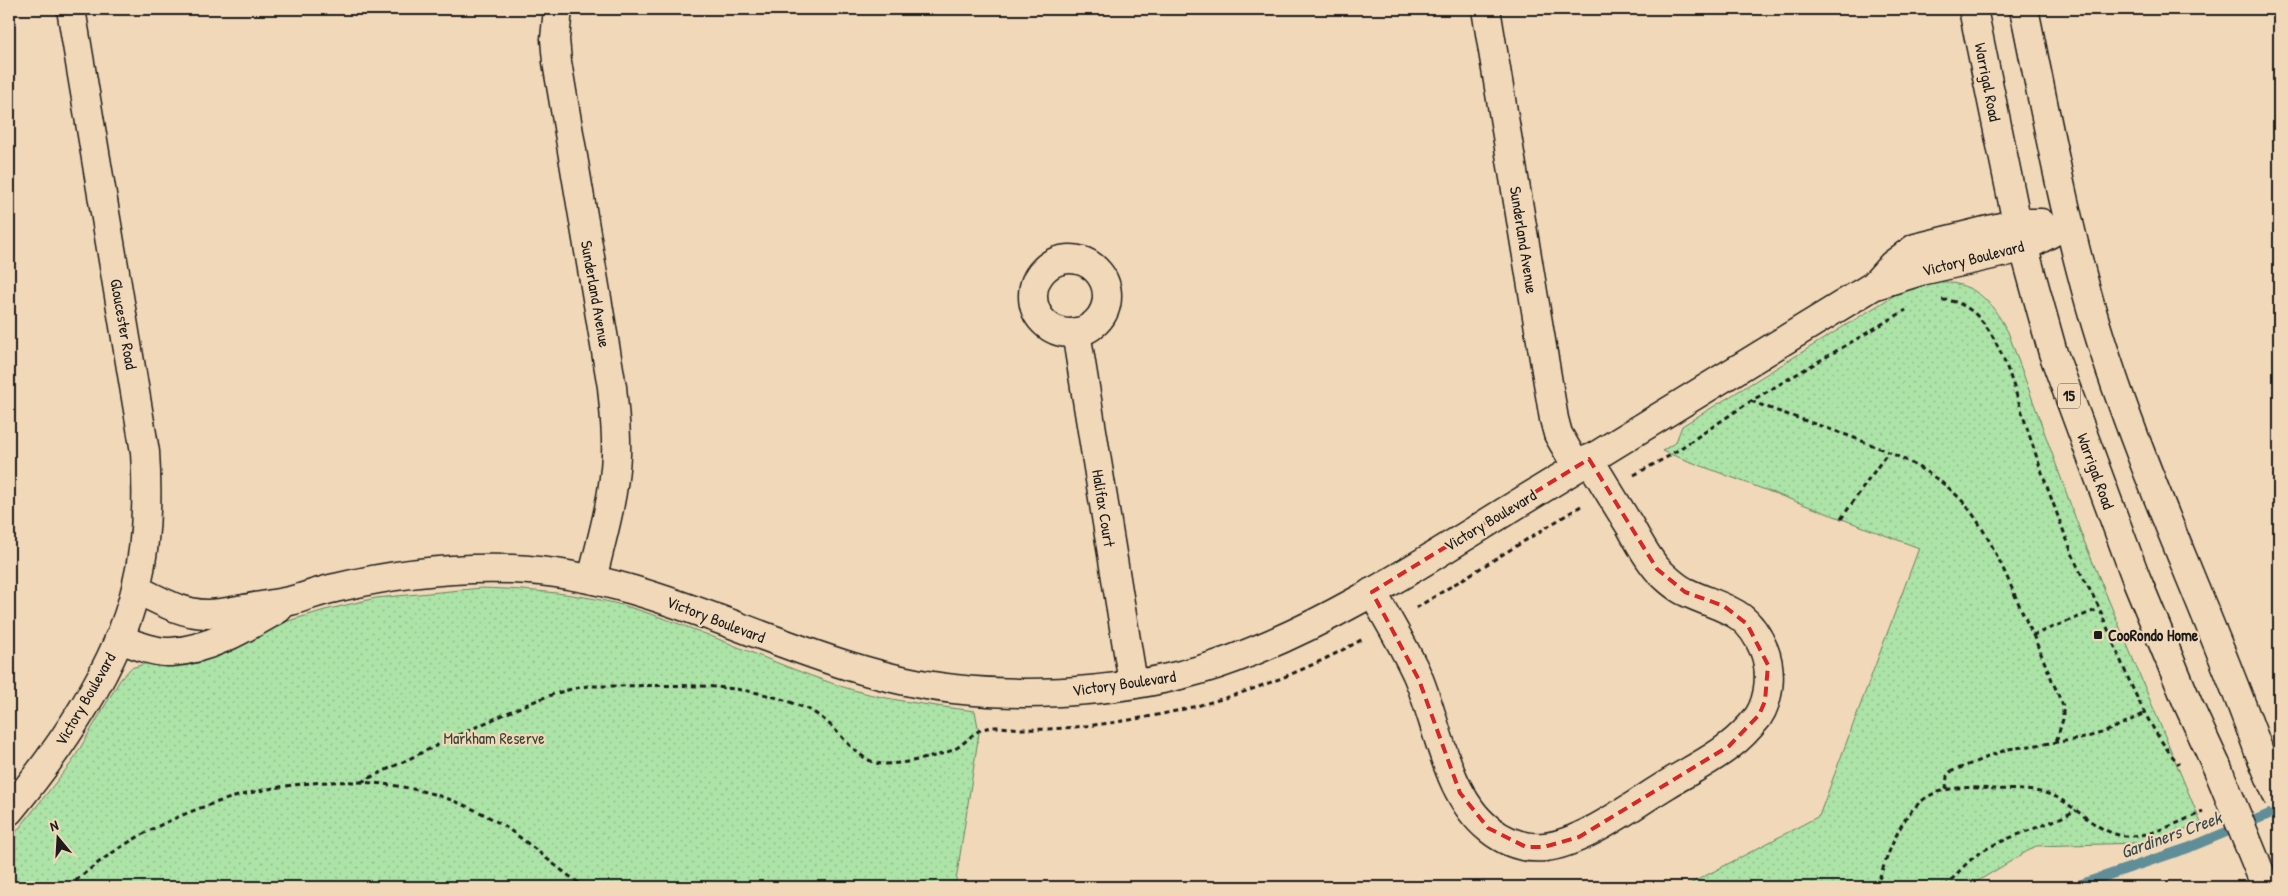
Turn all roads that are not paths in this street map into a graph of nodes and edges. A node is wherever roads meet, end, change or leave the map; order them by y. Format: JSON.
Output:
{"nodes":[{"id":1,"x":71,"y":9,"type":"edge"},
{"id":2,"x":558,"y":9,"type":"edge"},
{"id":3,"x":1486,"y":9,"type":"edge"},
{"id":4,"x":1973,"y":9,"type":"edge"},
{"id":5,"x":2024,"y":9,"type":"edge"},
{"id":6,"x":2068,"y":224,"type":"junction"},
{"id":7,"x":2020,"y":236,"type":"junction"},
{"id":8,"x":1076,"y":332,"type":"dead end"},
{"id":9,"x":1583,"y":463,"type":"junction"},
{"id":10,"x":592,"y":579,"type":"junction"},
{"id":11,"x":136,"y":589,"type":"junction"},
{"id":12,"x":1372,"y":592,"type":"junction"},
{"id":13,"x":293,"y":600,"type":"junction"},
{"id":14,"x":119,"y":639,"type":"junction"},
{"id":15,"x":1133,"y":683,"type":"junction"},
{"id":16,"x":2279,"y":799,"type":"edge"},
{"id":17,"x":9,"y":811,"type":"edge"},
{"id":18,"x":2266,"y":887,"type":"edge"}],
"edges":[{"from":1,"to":11,"type":"main road","name":"Gloucester Road"},
{"from":2,"to":10,"type":"main road","name":"Sunderland Avenue"},
{"from":3,"to":9,"type":"main road","name":"Sunderland Avenue"},
{"from":4,"to":7,"type":"main road","name":"Warrigal Road","number":"15"},
{"from":5,"to":6,"type":"main road"},
{"from":6,"to":7,"type":"main road","name":"Victory Boulevard"},
{"from":6,"to":16,"type":"main road","bridge":true},
{"from":7,"to":9,"type":"main road","name":"Victory Boulevard"},
{"from":7,"to":18,"type":"main road","name":"Warrigal Road","number":"15","bridge":true},
{"from":8,"to":15,"type":"main road","name":"Halifax Court"},
{"from":9,"to":12,"type":"main road","name":"Victory Boulevard"},
{"from":9,"to":12,"type":"main road","name":"Sunderland Avenue"},
{"from":10,"to":13,"type":"main road","name":"Victory Boulevard"},
{"from":10,"to":15,"type":"main road","name":"Victory Boulevard"},
{"from":11,"to":13,"type":"main road","name":"Victory Boulevard"},
{"from":11,"to":14,"type":"main road","name":"Gloucester Road"},
{"from":12,"to":15,"type":"main road","name":"Victory Boulevard"},
{"from":13,"to":14,"type":"main road","name":"Victory Boulevard"},
{"from":14,"to":17,"type":"main road","name":"Victory Boulevard"}]}
